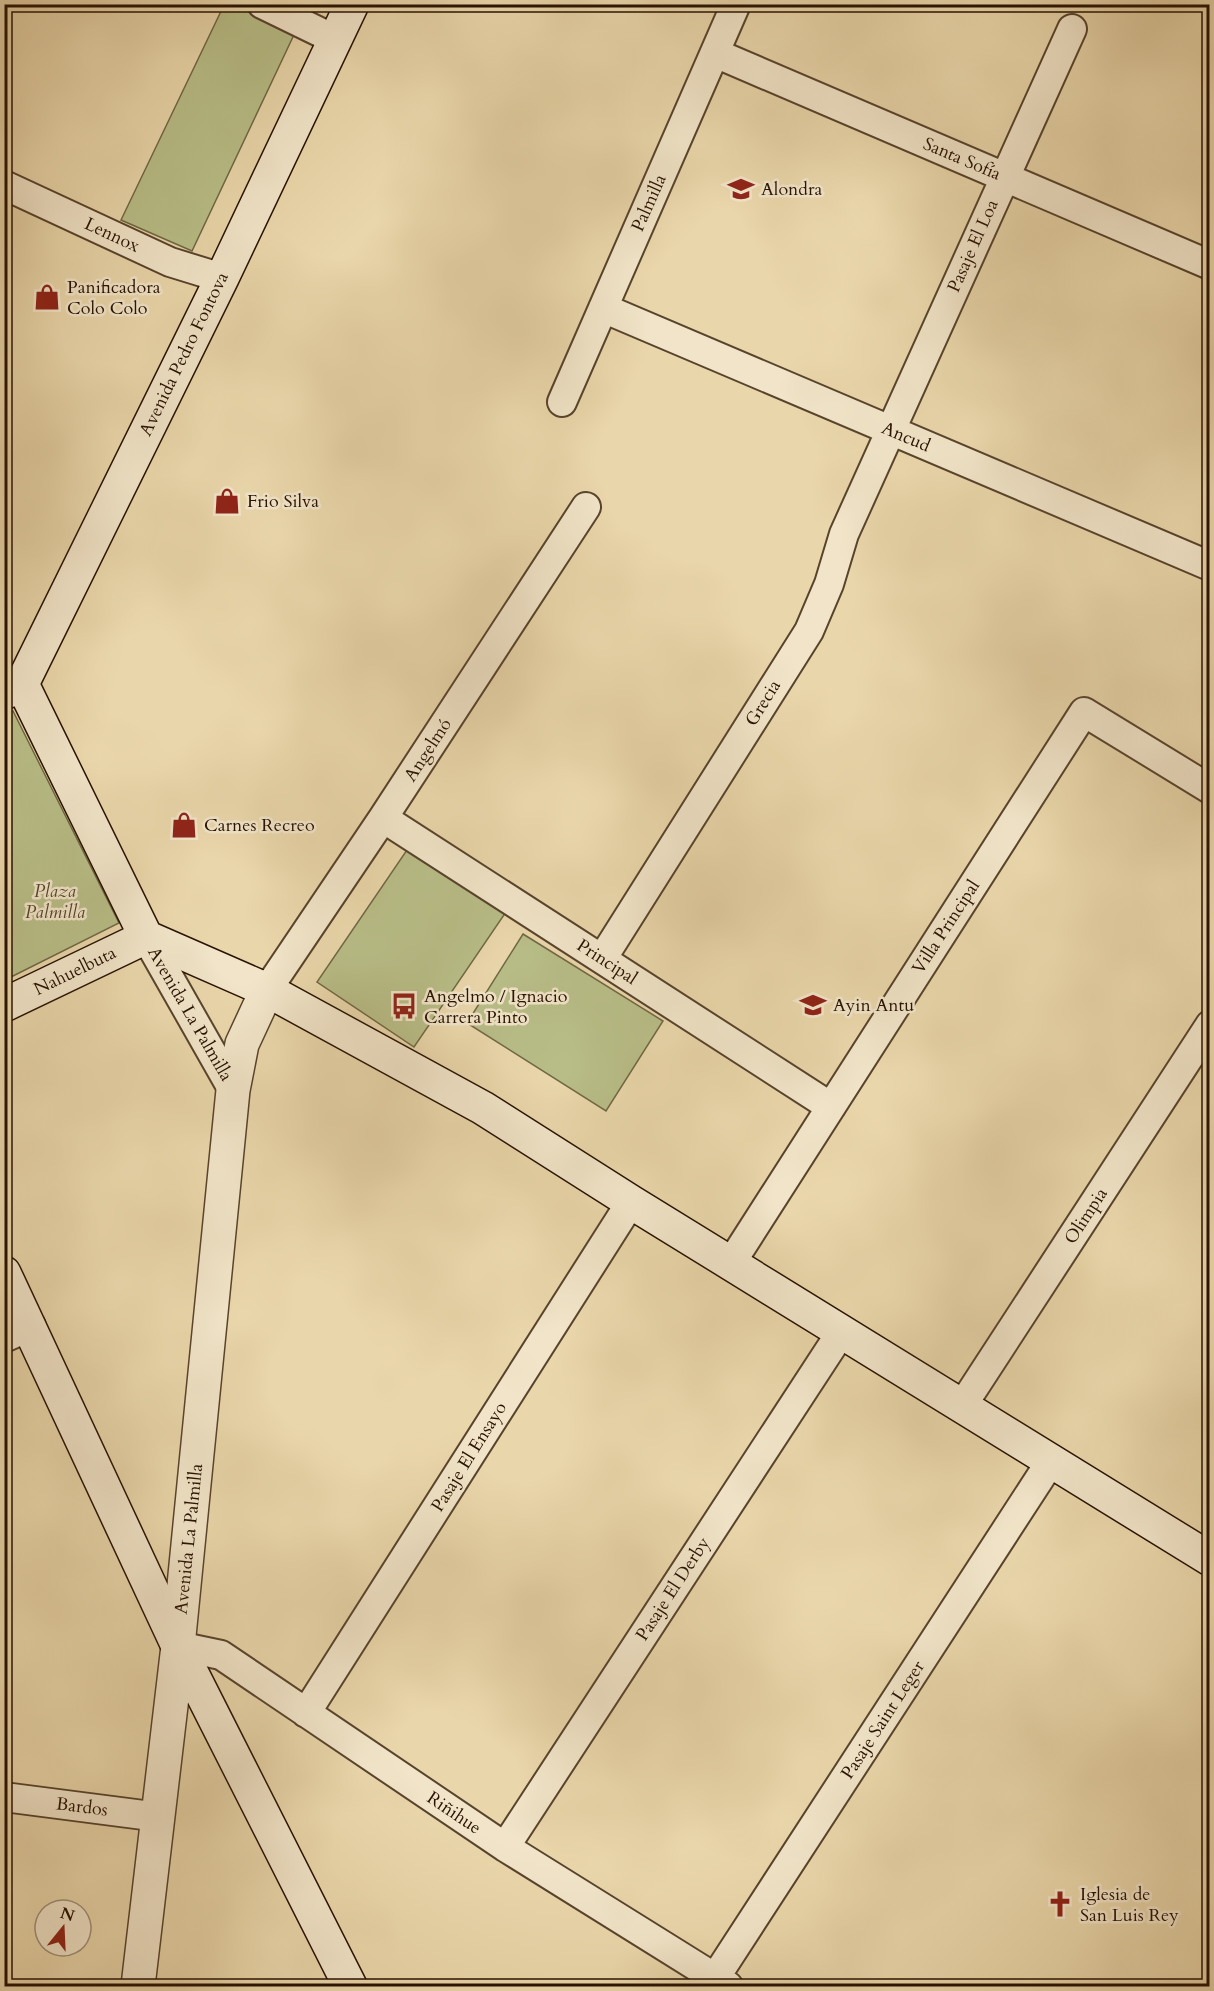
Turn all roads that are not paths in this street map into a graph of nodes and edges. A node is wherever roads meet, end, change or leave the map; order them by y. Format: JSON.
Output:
{"nodes":[{"id":1,"x":262,"y":4,"type":"edge"},
{"id":2,"x":352,"y":4,"type":"edge"},
{"id":3,"x":736,"y":4,"type":"edge"},
{"id":4,"x":1072,"y":29,"type":"dead end"},
{"id":5,"x":336,"y":40,"type":"junction"},
{"id":6,"x":715,"y":53,"type":"junction"},
{"id":7,"x":1004,"y":177,"type":"junction"},
{"id":8,"x":4,"y":185,"type":"edge"},
{"id":9,"x":1209,"y":265,"type":"edge"},
{"id":10,"x":222,"y":278,"type":"junction"},
{"id":11,"x":603,"y":308,"type":"junction"},
{"id":12,"x":562,"y":402,"type":"dead end"},
{"id":13,"x":890,"y":430,"type":"junction"},
{"id":14,"x":586,"y":507,"type":"dead end"},
{"id":15,"x":1209,"y":566,"type":"edge"},
{"id":16,"x":13,"y":688,"type":"edge"},
{"id":17,"x":1209,"y":789,"type":"edge"},
{"id":18,"x":383,"y":818,"type":"junction"},
{"id":19,"x":146,"y":937,"type":"junction"},
{"id":20,"x":602,"y":959,"type":"junction"},
{"id":21,"x":267,"y":990,"type":"junction"},
{"id":22,"x":4,"y":1005,"type":"edge"},
{"id":23,"x":1209,"y":1025,"type":"edge"},
{"id":24,"x":233,"y":1090,"type":"junction"},
{"id":25,"x":831,"y":1107,"type":"junction"},
{"id":26,"x":632,"y":1202,"type":"junction"},
{"id":27,"x":731,"y":1263,"type":"junction"},
{"id":28,"x":4,"y":1273,"type":"edge"},
{"id":29,"x":842,"y":1331,"type":"junction"},
{"id":30,"x":18,"y":1332,"type":"edge"},
{"id":31,"x":962,"y":1406,"type":"junction"},
{"id":32,"x":1051,"y":1461,"type":"junction"},
{"id":33,"x":1209,"y":1558,"type":"edge"},
{"id":34,"x":178,"y":1646,"type":"junction"},
{"id":35,"x":306,"y":1713,"type":"junction"},
{"id":36,"x":4,"y":1797,"type":"edge"},
{"id":37,"x":159,"y":1817,"type":"junction"},
{"id":38,"x":505,"y":1847,"type":"junction"},
{"id":39,"x":721,"y":1982,"type":"edge"},
{"id":40,"x":138,"y":1986,"type":"edge"},
{"id":41,"x":350,"y":1986,"type":"edge"}],
"edges":[{"from":1,"to":5,"type":"street"},
{"from":2,"to":5,"type":"main road","name":"Avenida Pedro Fontova"},
{"from":3,"to":6,"type":"street","name":"Palmilla"},
{"from":4,"to":7,"type":"street","name":"Pasaje El Loa"},
{"from":5,"to":10,"type":"main road","name":"Avenida Pedro Fontova"},
{"from":6,"to":7,"type":"street","name":"Santa Sofía"},
{"from":6,"to":11,"type":"street","name":"Palmilla"},
{"from":7,"to":9,"type":"street","name":"Santa Sofía"},
{"from":7,"to":13,"type":"street","name":"Pasaje El Loa"},
{"from":8,"to":10,"type":"street","name":"Lennox"},
{"from":10,"to":16,"type":"main road","name":"Avenida Pedro Fontova"},
{"from":11,"to":12,"type":"street","name":"Palmilla"},
{"from":11,"to":13,"type":"street","name":"Ancud"},
{"from":13,"to":15,"type":"street","name":"Ancud"},
{"from":13,"to":20,"type":"street","name":"Grecia"},
{"from":14,"to":18,"type":"street","name":"Angelmó"},
{"from":16,"to":19,"type":"main road"},
{"from":17,"to":25,"type":"street","name":"Villa Principal"},
{"from":18,"to":20,"type":"street","name":"Principal"},
{"from":18,"to":21,"type":"street","name":"Angelmó"},
{"from":19,"to":21,"type":"main road"},
{"from":19,"to":22,"type":"main road","name":"Nahuelbuta"},
{"from":19,"to":24,"type":"street","name":"Avenida La Palmilla"},
{"from":20,"to":25,"type":"street","name":"Principal"},
{"from":21,"to":24,"type":"main road","name":"Avenida La Palmilla"},
{"from":21,"to":26,"type":"main road"},
{"from":23,"to":31,"type":"street","name":"Olimpia"},
{"from":24,"to":34,"type":"main road","name":"Avenida La Palmilla"},
{"from":25,"to":27,"type":"street","name":"Villa Principal"},
{"from":26,"to":27,"type":"main road"},
{"from":26,"to":35,"type":"street","name":"Pasaje El Ensayo"},
{"from":27,"to":29,"type":"main road"},
{"from":28,"to":30,"type":"main road"},
{"from":29,"to":31,"type":"main road"},
{"from":29,"to":38,"type":"street","name":"Pasaje El Derby"},
{"from":30,"to":34,"type":"main road"},
{"from":31,"to":32,"type":"main road"},
{"from":32,"to":33,"type":"main road"},
{"from":32,"to":39,"type":"street","name":"Pasaje Saint Leger"},
{"from":34,"to":35,"type":"street","name":"Riñihue"},
{"from":34,"to":37,"type":"main road","name":"Avenida La Palmilla"},
{"from":34,"to":41,"type":"main road"},
{"from":35,"to":38,"type":"street","name":"Riñihue"},
{"from":36,"to":37,"type":"street","name":"Bardos"},
{"from":37,"to":40,"type":"main road","name":"Avenida La Palmilla"},
{"from":38,"to":39,"type":"street","name":"Riñihue"}]}
